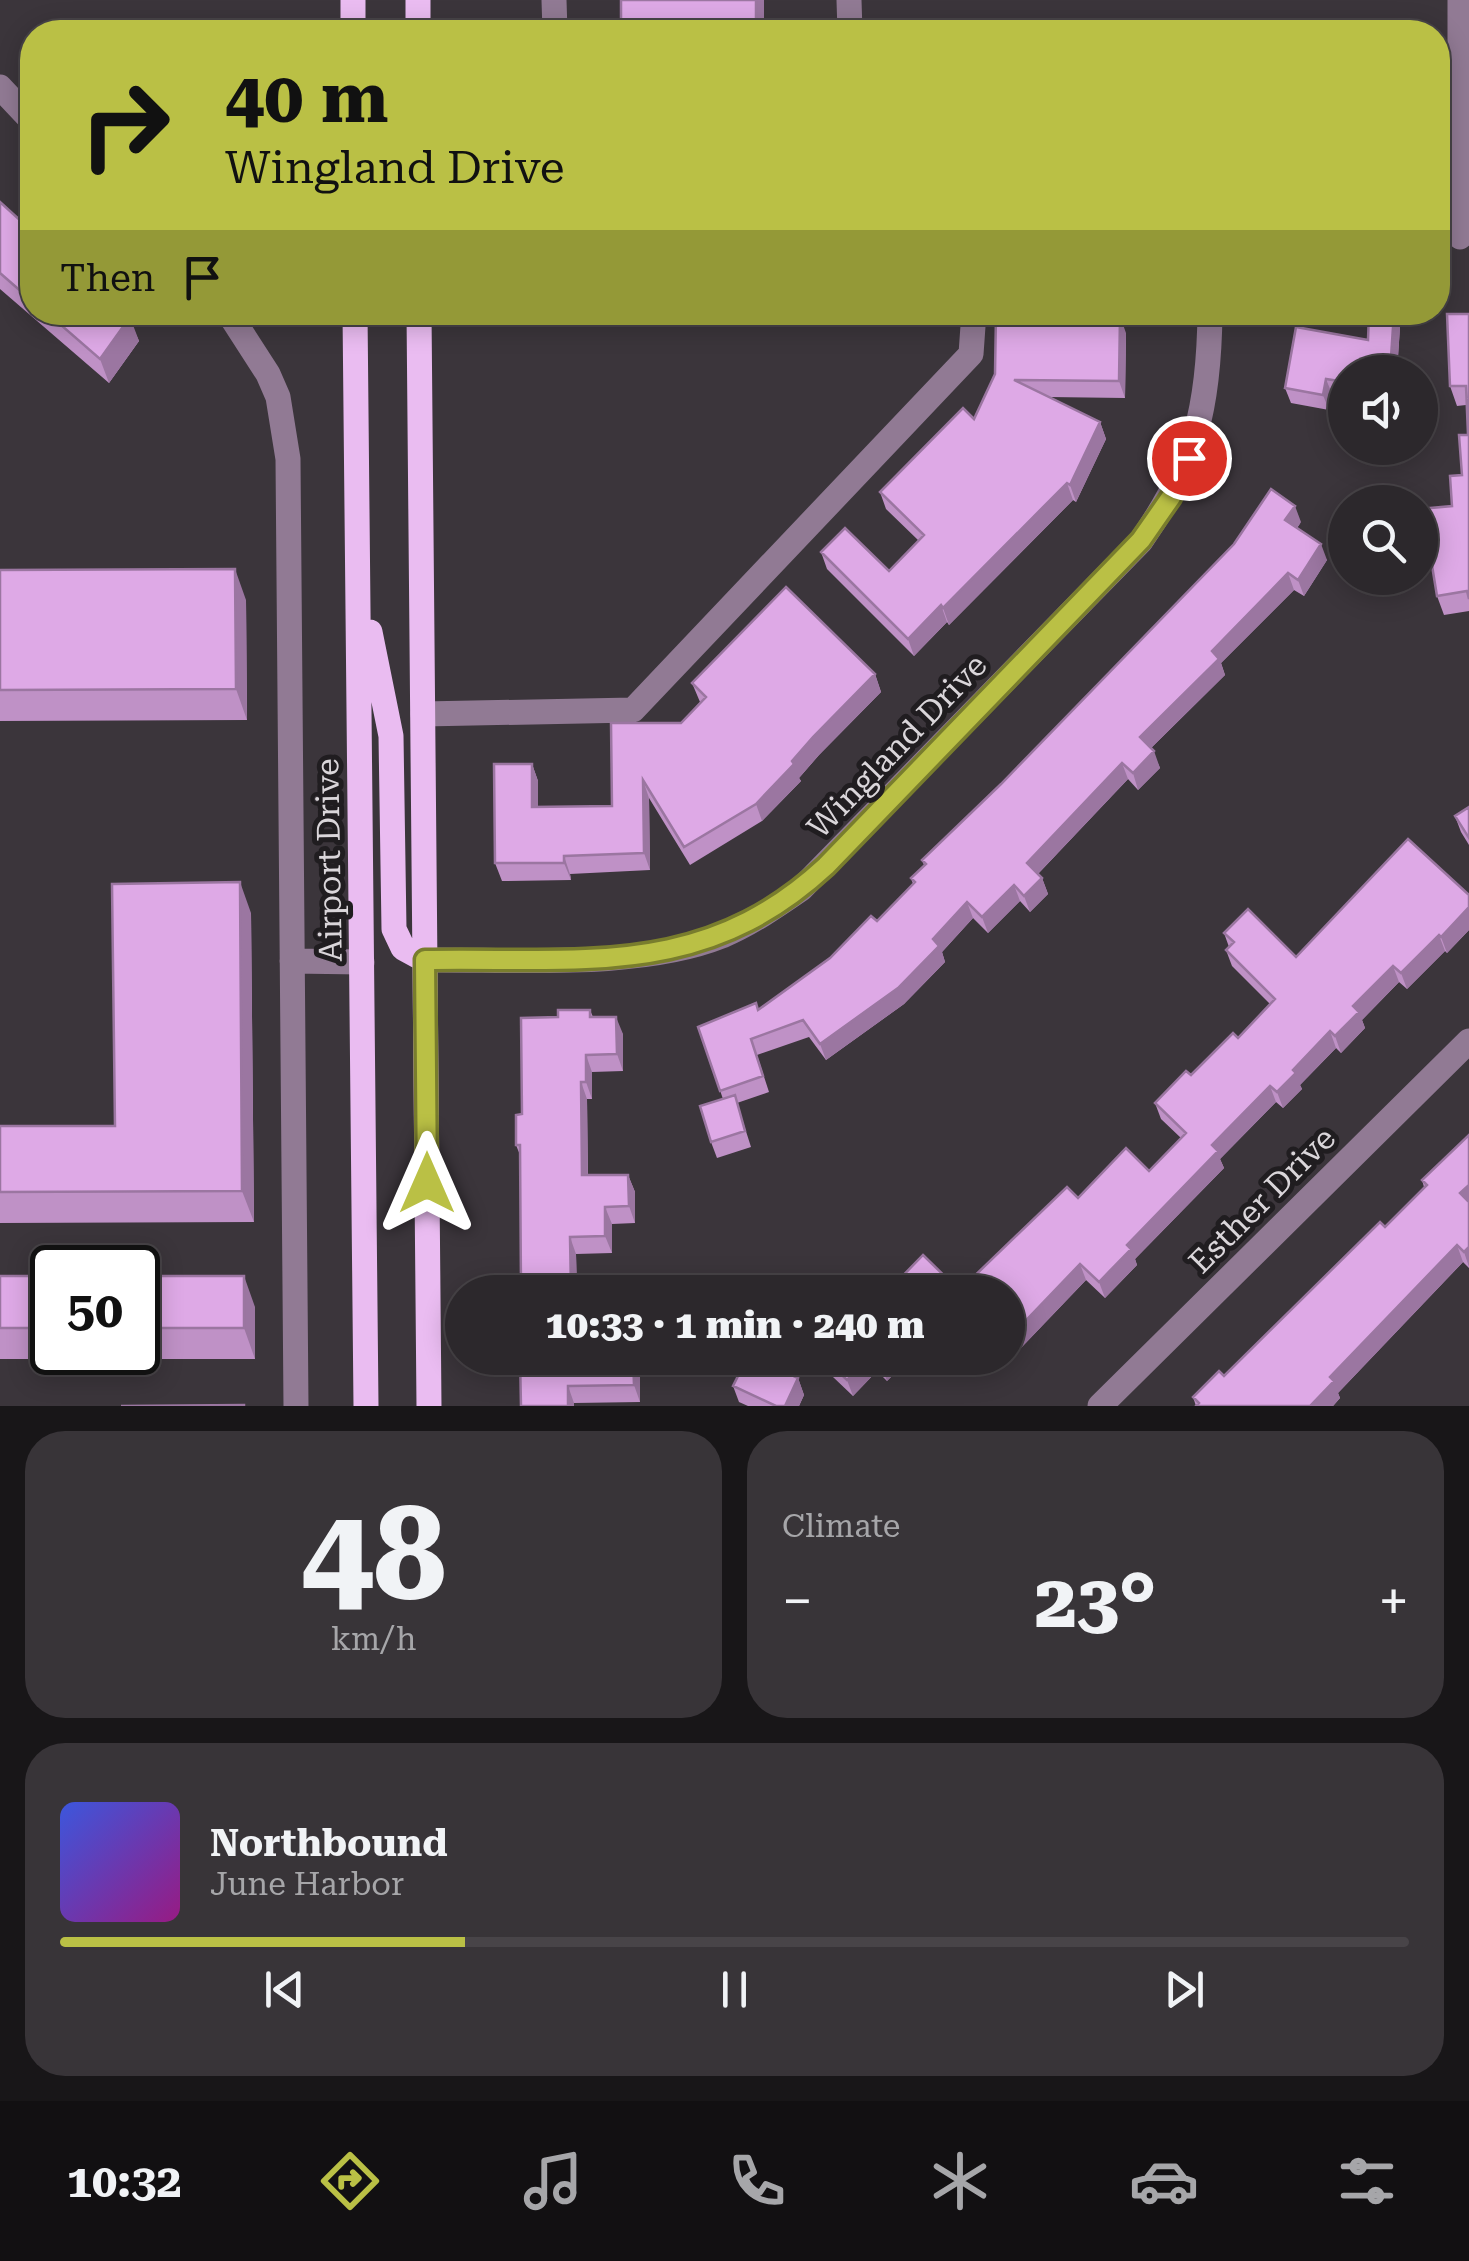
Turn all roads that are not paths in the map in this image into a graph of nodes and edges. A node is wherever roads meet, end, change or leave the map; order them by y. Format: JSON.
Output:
{"nodes":[{"id":1,"x":1460,"y":0,"type":"edge"},
{"id":2,"x":0,"y":87,"type":"edge"},
{"id":3,"x":20,"y":108,"type":"edge"},
{"id":4,"x":1455,"y":237,"type":"edge"},
{"id":5,"x":236,"y":325,"type":"edge"},
{"id":6,"x":355,"y":325,"type":"edge"},
{"id":7,"x":418,"y":325,"type":"edge"},
{"id":8,"x":973,"y":325,"type":"edge"},
{"id":9,"x":1210,"y":325,"type":"edge"},
{"id":10,"x":358,"y":584,"type":"junction"},
{"id":11,"x":423,"y":714,"type":"junction"},
{"id":12,"x":425,"y":960,"type":"junction"},
{"id":13,"x":292,"y":961,"type":"junction"},
{"id":14,"x":362,"y":962,"type":"junction"},
{"id":15,"x":1469,"y":1040,"type":"edge"},
{"id":16,"x":296,"y":1406,"type":"edge"},
{"id":17,"x":366,"y":1406,"type":"edge"},
{"id":18,"x":429,"y":1406,"type":"edge"},
{"id":19,"x":1100,"y":1406,"type":"edge"}],
"edges":[{"from":1,"to":4,"type":"street"},
{"from":2,"to":3,"type":"street"},
{"from":5,"to":13,"type":"street"},
{"from":6,"to":10,"type":"main road","name":"Airport Drive"},
{"from":7,"to":11,"type":"main road"},
{"from":8,"to":11,"type":"street"},
{"from":9,"to":12,"type":"street","name":"Wingland Drive"},
{"from":10,"to":12,"type":"main road"},
{"from":10,"to":14,"type":"main road","name":"Airport Drive"},
{"from":11,"to":12,"type":"main road"},
{"from":12,"to":18,"type":"main road"},
{"from":13,"to":14,"type":"street"},
{"from":13,"to":16,"type":"street"},
{"from":14,"to":17,"type":"main road","name":"Airport Drive"},
{"from":15,"to":19,"type":"street","name":"Esther Drive"}]}
